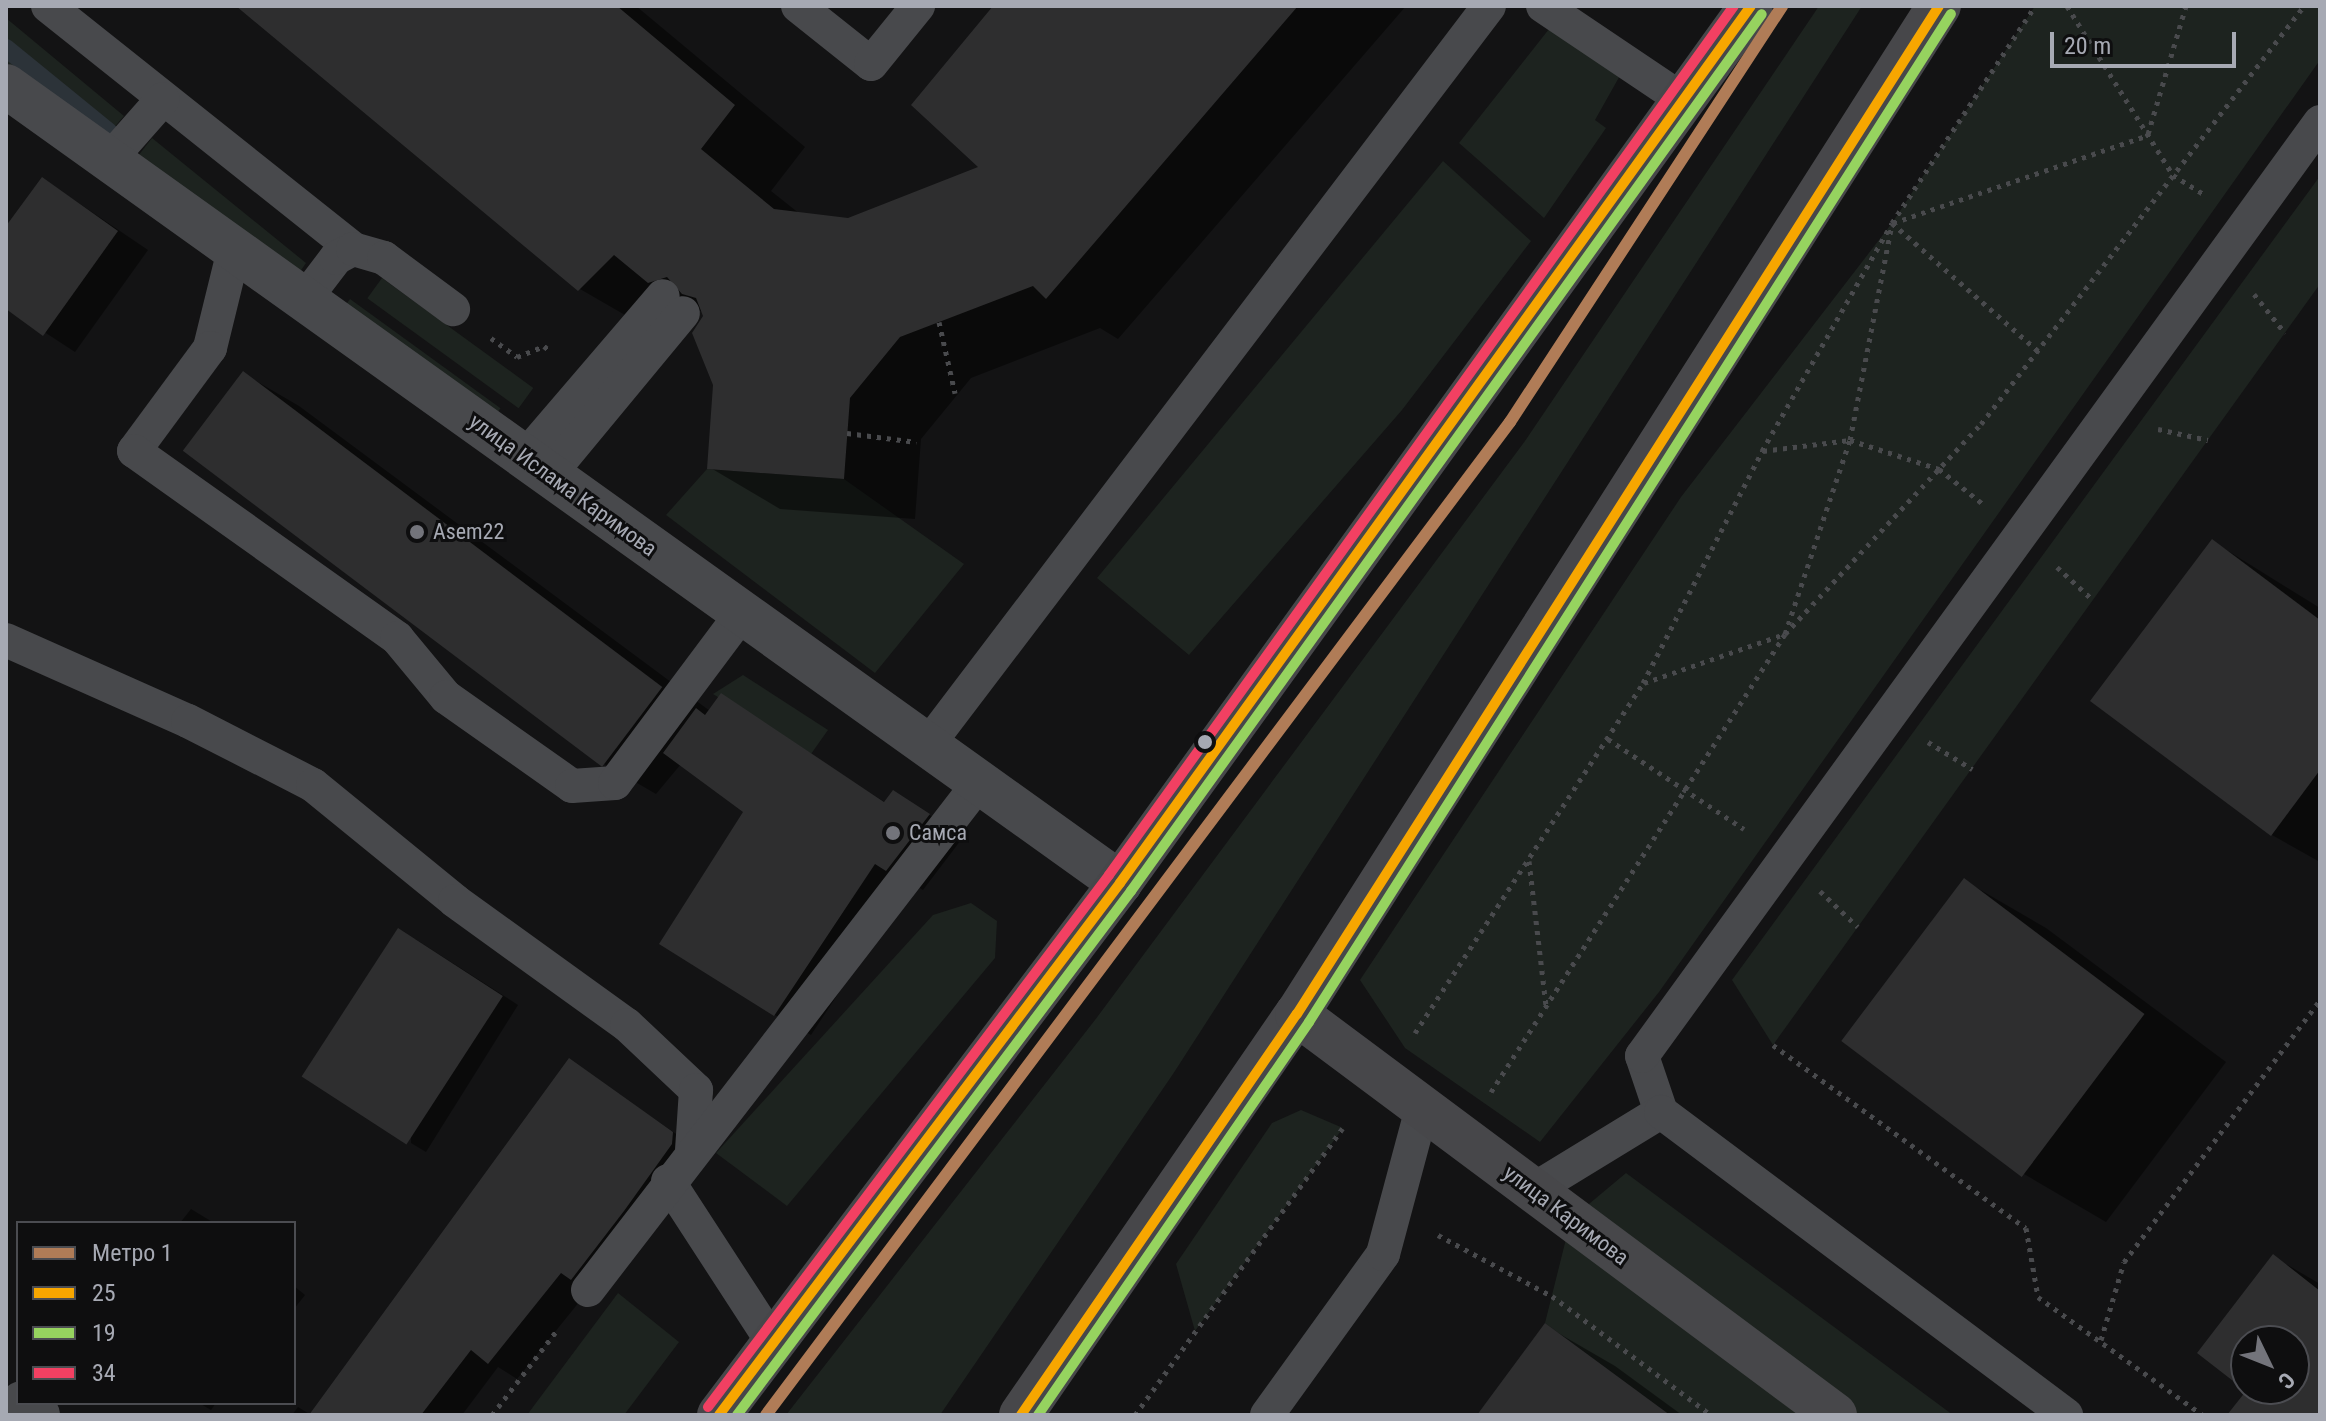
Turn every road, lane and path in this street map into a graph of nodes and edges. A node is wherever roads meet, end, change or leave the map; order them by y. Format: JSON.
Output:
{"nodes":[{"id":1,"x":48,"y":6,"type":"edge"},
{"id":2,"x":798,"y":6,"type":"edge"},
{"id":3,"x":918,"y":6,"type":"edge"},
{"id":4,"x":1489,"y":6,"type":"edge"},
{"id":5,"x":1543,"y":6,"type":"edge"},
{"id":6,"x":1751,"y":6,"type":"edge"},
{"id":7,"x":1939,"y":6,"type":"edge"},
{"id":8,"x":2035,"y":6,"type":"edge"},
{"id":9,"x":2067,"y":6,"type":"edge"},
{"id":10,"x":2186,"y":6,"type":"edge"},
{"id":11,"x":2304,"y":6,"type":"edge"},
{"id":12,"x":6,"y":86,"type":"edge"},
{"id":13,"x":163,"y":99,"type":"junction"},
{"id":14,"x":1683,"y":100,"type":"junction"},
{"id":15,"x":2320,"y":122,"type":"edge"},
{"id":16,"x":2148,"y":135,"type":"junction"},
{"id":17,"x":109,"y":160,"type":"junction"},
{"id":18,"x":2173,"y":175,"type":"junction"},
{"id":19,"x":2218,"y":204,"type":"dead end"},
{"id":20,"x":1892,"y":223,"type":"junction"},
{"id":21,"x":353,"y":249,"type":"junction"},
{"id":22,"x":234,"y":250,"type":"junction"},
{"id":23,"x":304,"y":300,"type":"junction"},
{"id":24,"x":673,"y":304,"type":"dead end"},
{"id":25,"x":453,"y":309,"type":"dead end"},
{"id":26,"x":939,"y":322,"type":"dead end"},
{"id":27,"x":2038,"y":351,"type":"junction"},
{"id":28,"x":517,"y":357,"type":"dead end"},
{"id":29,"x":562,"y":361,"type":"dead end"},
{"id":30,"x":955,"y":393,"type":"dead end"},
{"id":31,"x":847,"y":433,"type":"dead end"},
{"id":32,"x":1850,"y":440,"type":"junction"},
{"id":33,"x":916,"y":442,"type":"dead end"},
{"id":34,"x":1762,"y":451,"type":"junction"},
{"id":35,"x":537,"y":466,"type":"junction"},
{"id":36,"x":1939,"y":469,"type":"junction"},
{"id":37,"x":2021,"y":535,"type":"junction"},
{"id":38,"x":742,"y":613,"type":"junction"},
{"id":39,"x":1785,"y":634,"type":"junction"},
{"id":40,"x":6,"y":640,"type":"edge"},
{"id":41,"x":1643,"y":683,"type":"junction"},
{"id":42,"x":1608,"y":739,"type":"junction"},
{"id":43,"x":927,"y":746,"type":"junction"},
{"id":44,"x":979,"y":783,"type":"junction"},
{"id":45,"x":1685,"y":789,"type":"junction"},
{"id":46,"x":1754,"y":836,"type":"dead end"},
{"id":47,"x":1529,"y":861,"type":"junction"},
{"id":48,"x":1120,"y":883,"type":"junction"},
{"id":49,"x":2320,"y":1000,"type":"edge"},
{"id":50,"x":1546,"y":1007,"type":"junction"},
{"id":51,"x":1297,"y":1014,"type":"junction"},
{"id":52,"x":1413,"y":1035,"type":"dead end"},
{"id":53,"x":1773,"y":1045,"type":"dead end"},
{"id":54,"x":1484,"y":1103,"type":"dead end"},
{"id":55,"x":1422,"y":1108,"type":"junction"},
{"id":56,"x":1661,"y":1112,"type":"junction"},
{"id":57,"x":1343,"y":1128,"type":"dead end"},
{"id":58,"x":692,"y":1151,"type":"junction"},
{"id":59,"x":668,"y":1181,"type":"junction"},
{"id":60,"x":1533,"y":1190,"type":"junction"},
{"id":61,"x":1395,"y":1211,"type":"junction"},
{"id":62,"x":588,"y":1290,"type":"joint"},
{"id":63,"x":2101,"y":1340,"type":"junction"},
{"id":64,"x":775,"y":1346,"type":"junction"},
{"id":65,"x":492,"y":1415,"type":"edge"},
{"id":66,"x":719,"y":1415,"type":"edge"},
{"id":67,"x":1021,"y":1415,"type":"edge"},
{"id":68,"x":1135,"y":1415,"type":"edge"},
{"id":69,"x":1267,"y":1415,"type":"edge"},
{"id":70,"x":1711,"y":1415,"type":"edge"},
{"id":71,"x":1835,"y":1415,"type":"edge"},
{"id":72,"x":2066,"y":1415,"type":"edge"},
{"id":73,"x":2203,"y":1415,"type":"edge"}],
"edges":[{"from":1,"to":13,"type":"lane"},
{"from":2,"to":3,"type":"lane"},
{"from":4,"to":43,"type":"lane"},
{"from":5,"to":14,"type":"lane"},
{"from":6,"to":14,"type":"main road"},
{"from":7,"to":51,"type":"main road"},
{"from":8,"to":20,"type":"path"},
{"from":9,"to":16,"type":"path"},
{"from":10,"to":16,"type":"path"},
{"from":11,"to":18,"type":"path"},
{"from":12,"to":17,"type":"street","name":"улица Ислама Каримова"},
{"from":13,"to":17,"type":"lane"},
{"from":13,"to":21,"type":"lane"},
{"from":14,"to":48,"type":"main road"},
{"from":15,"to":37,"type":"lane"},
{"from":16,"to":18,"type":"path"},
{"from":16,"to":20,"type":"path"},
{"from":17,"to":22,"type":"street","name":"улица Ислама Каримова"},
{"from":18,"to":19,"type":"path"},
{"from":18,"to":27,"type":"path"},
{"from":20,"to":27,"type":"path"},
{"from":20,"to":32,"type":"path"},
{"from":20,"to":34,"type":"path"},
{"from":21,"to":23,"type":"lane"},
{"from":21,"to":25,"type":"lane"},
{"from":22,"to":23,"type":"street","name":"улица Ислама Каримова"},
{"from":22,"to":38,"type":"lane"},
{"from":23,"to":35,"type":"street","name":"улица Ислама Каримова"},
{"from":24,"to":35,"type":"lane"},
{"from":26,"to":30,"type":"path"},
{"from":27,"to":36,"type":"path"},
{"from":28,"to":29,"type":"path"},
{"from":31,"to":33,"type":"path"},
{"from":32,"to":34,"type":"path"},
{"from":32,"to":36,"type":"path"},
{"from":32,"to":39,"type":"path"},
{"from":34,"to":41,"type":"path"},
{"from":35,"to":38,"type":"street","name":"улица Ислама Каримова"},
{"from":36,"to":37,"type":"path"},
{"from":36,"to":39,"type":"path"},
{"from":37,"to":56,"type":"lane"},
{"from":38,"to":43,"type":"street","name":"улица Ислама Каримова"},
{"from":39,"to":41,"type":"path"},
{"from":39,"to":45,"type":"path"},
{"from":40,"to":58,"type":"lane"},
{"from":41,"to":42,"type":"path"},
{"from":42,"to":45,"type":"path"},
{"from":42,"to":47,"type":"path"},
{"from":43,"to":44,"type":"street","name":"улица Ислама Каримова"},
{"from":44,"to":48,"type":"street","name":"улица Ислама Каримова"},
{"from":44,"to":58,"type":"lane"},
{"from":45,"to":46,"type":"path"},
{"from":45,"to":50,"type":"path"},
{"from":47,"to":50,"type":"path"},
{"from":47,"to":52,"type":"path"},
{"from":48,"to":64,"type":"main road"},
{"from":49,"to":63,"type":"path"},
{"from":50,"to":54,"type":"path"},
{"from":51,"to":55,"type":"main road","name":"улица Каримова"},
{"from":51,"to":67,"type":"main road"},
{"from":53,"to":63,"type":"path"},
{"from":55,"to":60,"type":"main road","name":"улица Каримова"},
{"from":55,"to":61,"type":"lane"},
{"from":56,"to":60,"type":"lane"},
{"from":56,"to":72,"type":"lane"},
{"from":57,"to":68,"type":"path"},
{"from":58,"to":59,"type":"lane"},
{"from":59,"to":62,"type":"lane"},
{"from":59,"to":64,"type":"lane"},
{"from":60,"to":71,"type":"main road","name":"улица Каримова"},
{"from":61,"to":69,"type":"lane"},
{"from":61,"to":70,"type":"path"},
{"from":62,"to":65,"type":"path"},
{"from":63,"to":73,"type":"path"},
{"from":64,"to":66,"type":"main road"}]}
